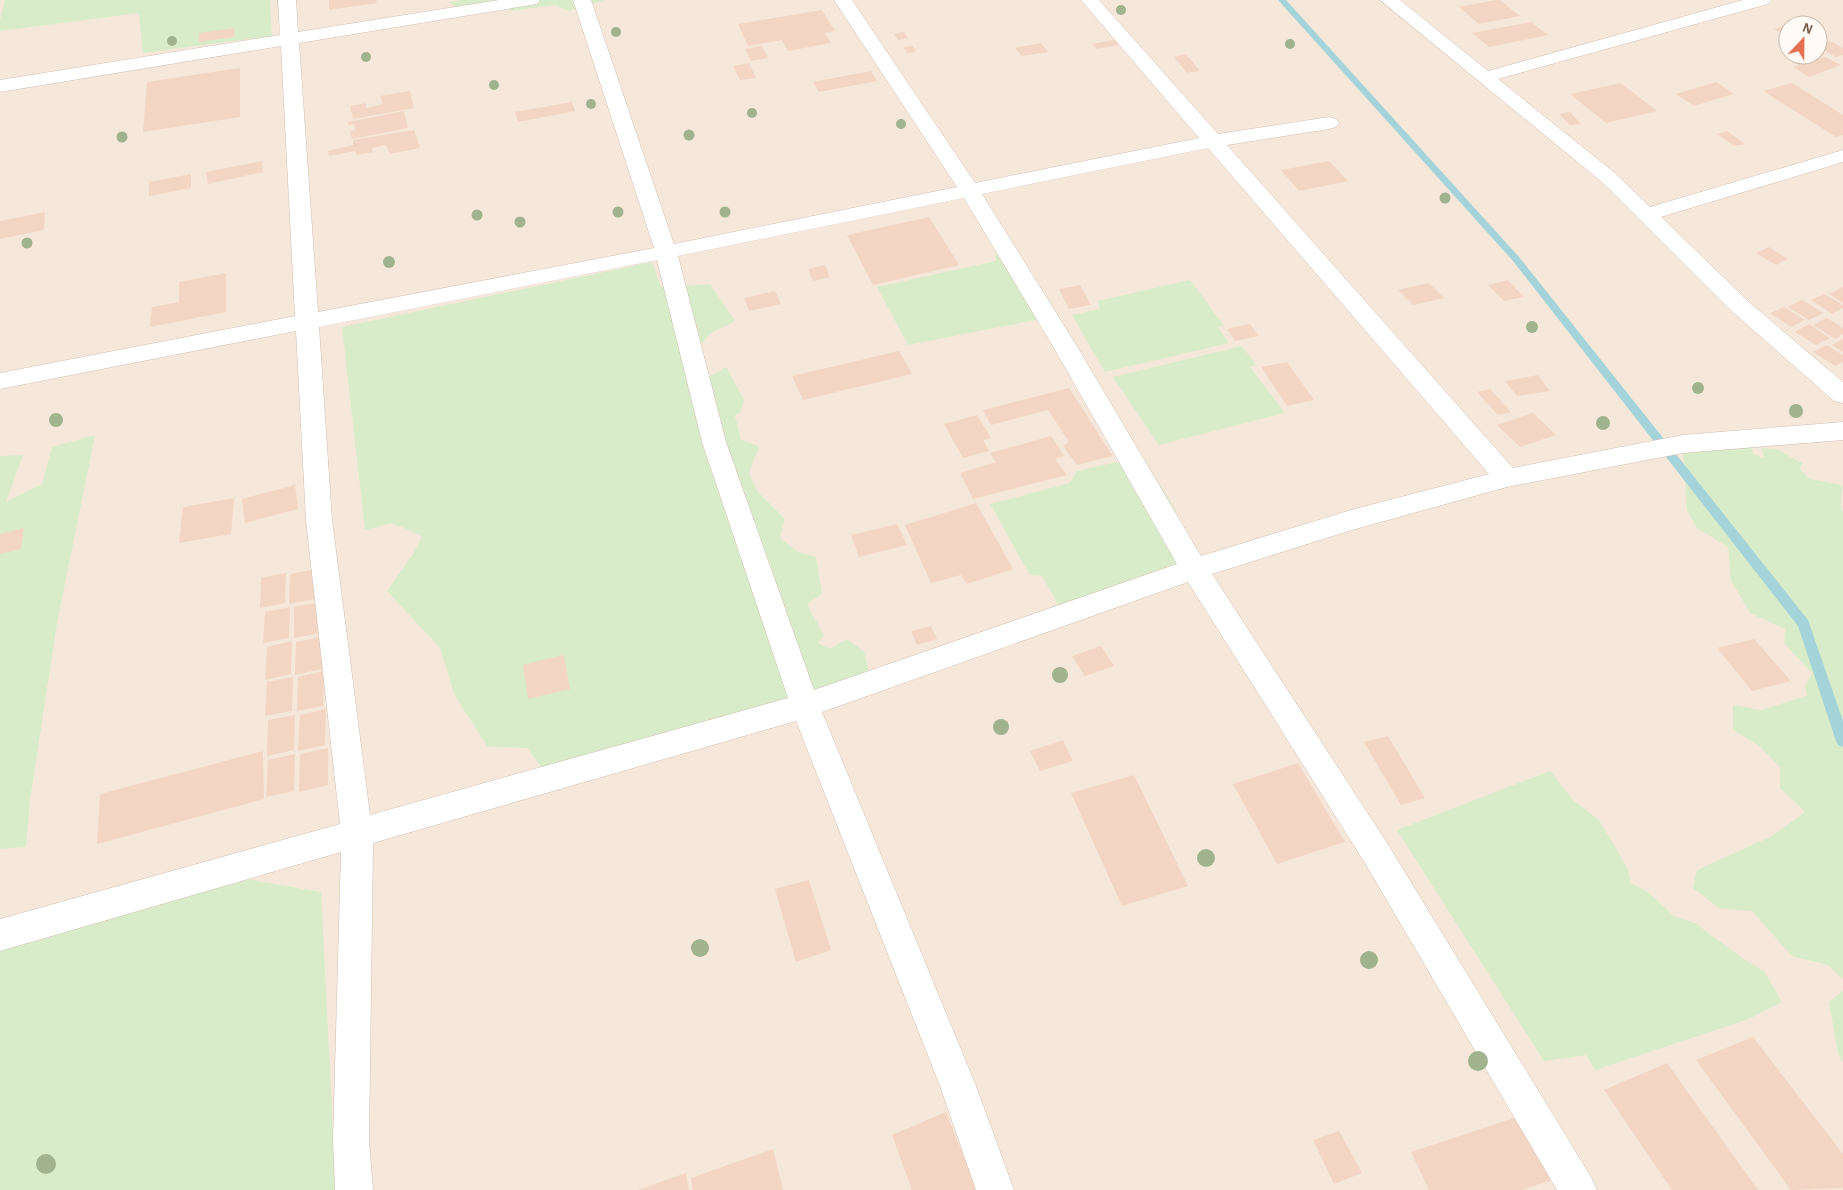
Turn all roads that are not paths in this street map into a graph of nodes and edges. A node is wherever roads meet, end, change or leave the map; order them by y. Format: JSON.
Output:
{"nodes":[{"id":1,"x":287,"y":0,"type":"edge"},
{"id":2,"x":531,"y":0,"type":"edge"},
{"id":3,"x":582,"y":0,"type":"edge"},
{"id":4,"x":843,"y":0,"type":"edge"},
{"id":5,"x":1090,"y":0,"type":"edge"},
{"id":6,"x":1389,"y":0,"type":"edge"},
{"id":7,"x":1762,"y":0,"type":"edge"},
{"id":8,"x":289,"y":40,"type":"junction"},
{"id":9,"x":1484,"y":77,"type":"junction"},
{"id":10,"x":0,"y":86,"type":"edge"},
{"id":11,"x":1329,"y":123,"type":"dead end"},
{"id":12,"x":1213,"y":141,"type":"junction"},
{"id":13,"x":1843,"y":156,"type":"edge"},
{"id":14,"x":969,"y":189,"type":"junction"},
{"id":15,"x":1648,"y":214,"type":"junction"},
{"id":16,"x":666,"y":252,"type":"junction"},
{"id":17,"x":308,"y":322,"type":"junction"},
{"id":18,"x":0,"y":381,"type":"edge"},
{"id":19,"x":1843,"y":395,"type":"edge"},
{"id":20,"x":1843,"y":430,"type":"edge"},
{"id":21,"x":1508,"y":478,"type":"junction"},
{"id":22,"x":1194,"y":570,"type":"junction"},
{"id":23,"x":805,"y":706,"type":"junction"},
{"id":24,"x":357,"y":834,"type":"junction"},
{"id":25,"x":0,"y":935,"type":"edge"},
{"id":26,"x":354,"y":1190,"type":"edge"},
{"id":27,"x":996,"y":1190,"type":"edge"},
{"id":28,"x":1578,"y":1190,"type":"edge"}],
"edges":[{"from":1,"to":8,"type":"street"},
{"from":2,"to":8,"type":"street"},
{"from":3,"to":16,"type":"street"},
{"from":4,"to":14,"type":"street"},
{"from":5,"to":12,"type":"street"},
{"from":6,"to":9,"type":"street"},
{"from":7,"to":9,"type":"street"},
{"from":8,"to":10,"type":"street"},
{"from":8,"to":17,"type":"street"},
{"from":9,"to":15,"type":"street"},
{"from":11,"to":12,"type":"street"},
{"from":12,"to":14,"type":"street"},
{"from":12,"to":21,"type":"street"},
{"from":13,"to":15,"type":"street"},
{"from":14,"to":16,"type":"street"},
{"from":14,"to":22,"type":"street"},
{"from":15,"to":19,"type":"street"},
{"from":16,"to":17,"type":"street"},
{"from":16,"to":23,"type":"street"},
{"from":17,"to":18,"type":"street"},
{"from":17,"to":24,"type":"street"},
{"from":20,"to":21,"type":"street"},
{"from":21,"to":22,"type":"street"},
{"from":22,"to":23,"type":"street"},
{"from":22,"to":28,"type":"street"},
{"from":23,"to":24,"type":"street"},
{"from":23,"to":27,"type":"street"},
{"from":24,"to":25,"type":"street"},
{"from":24,"to":26,"type":"street"}]}
